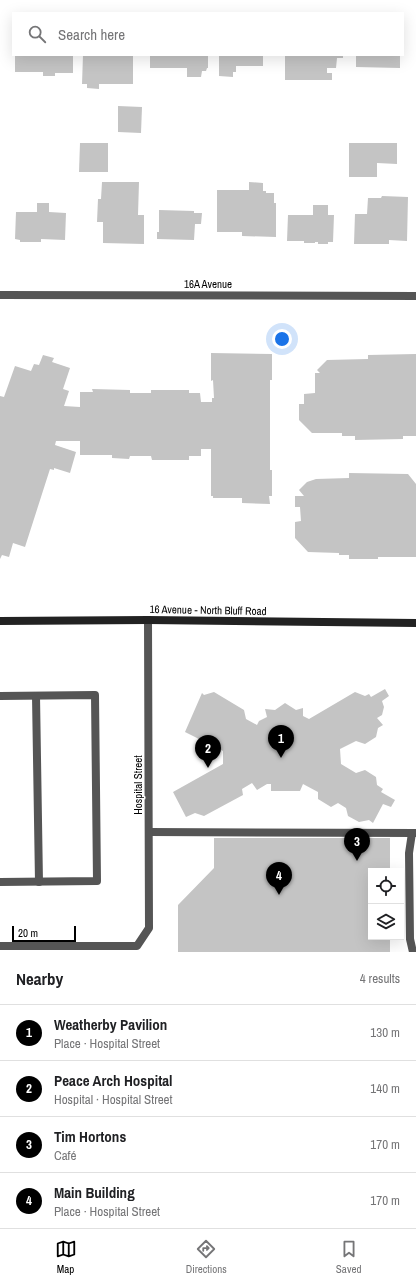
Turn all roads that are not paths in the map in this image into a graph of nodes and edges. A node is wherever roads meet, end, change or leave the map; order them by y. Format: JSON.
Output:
{"nodes":[{"id":1,"x":0,"y":295,"type":"edge"},
{"id":2,"x":416,"y":296,"type":"edge"},
{"id":3,"x":148,"y":620,"type":"junction"},
{"id":4,"x":0,"y":621,"type":"edge"},
{"id":5,"x":416,"y":624,"type":"edge"},
{"id":6,"x":0,"y":696,"type":"edge"},
{"id":7,"x":36,"y":696,"type":"junction"},
{"id":8,"x":149,"y":832,"type":"junction"},
{"id":9,"x":414,"y":833,"type":"edge"},
{"id":10,"x":0,"y":882,"type":"edge"},
{"id":11,"x":39,"y":882,"type":"junction"},
{"id":12,"x":0,"y":946,"type":"edge"},
{"id":13,"x":10,"y":949,"type":"edge"},
{"id":14,"x":413,"y":952,"type":"edge"}],
"edges":[{"from":1,"to":2,"type":"street","name":"16A Avenue"},
{"from":3,"to":4,"type":"main road","name":"16 Avenue - North Bluff Road"},
{"from":3,"to":5,"type":"main road","name":"16 Avenue - North Bluff Road"},
{"from":3,"to":8,"type":"street","name":"Hospital Street"},
{"from":6,"to":7,"type":"street"},
{"from":7,"to":11,"type":"street"},
{"from":7,"to":11,"type":"street"},
{"from":8,"to":9,"type":"street"},
{"from":8,"to":13,"type":"street","name":"Hospital Street"},
{"from":9,"to":14,"type":"street"},
{"from":10,"to":11,"type":"street"},
{"from":12,"to":13,"type":"street"}]}
